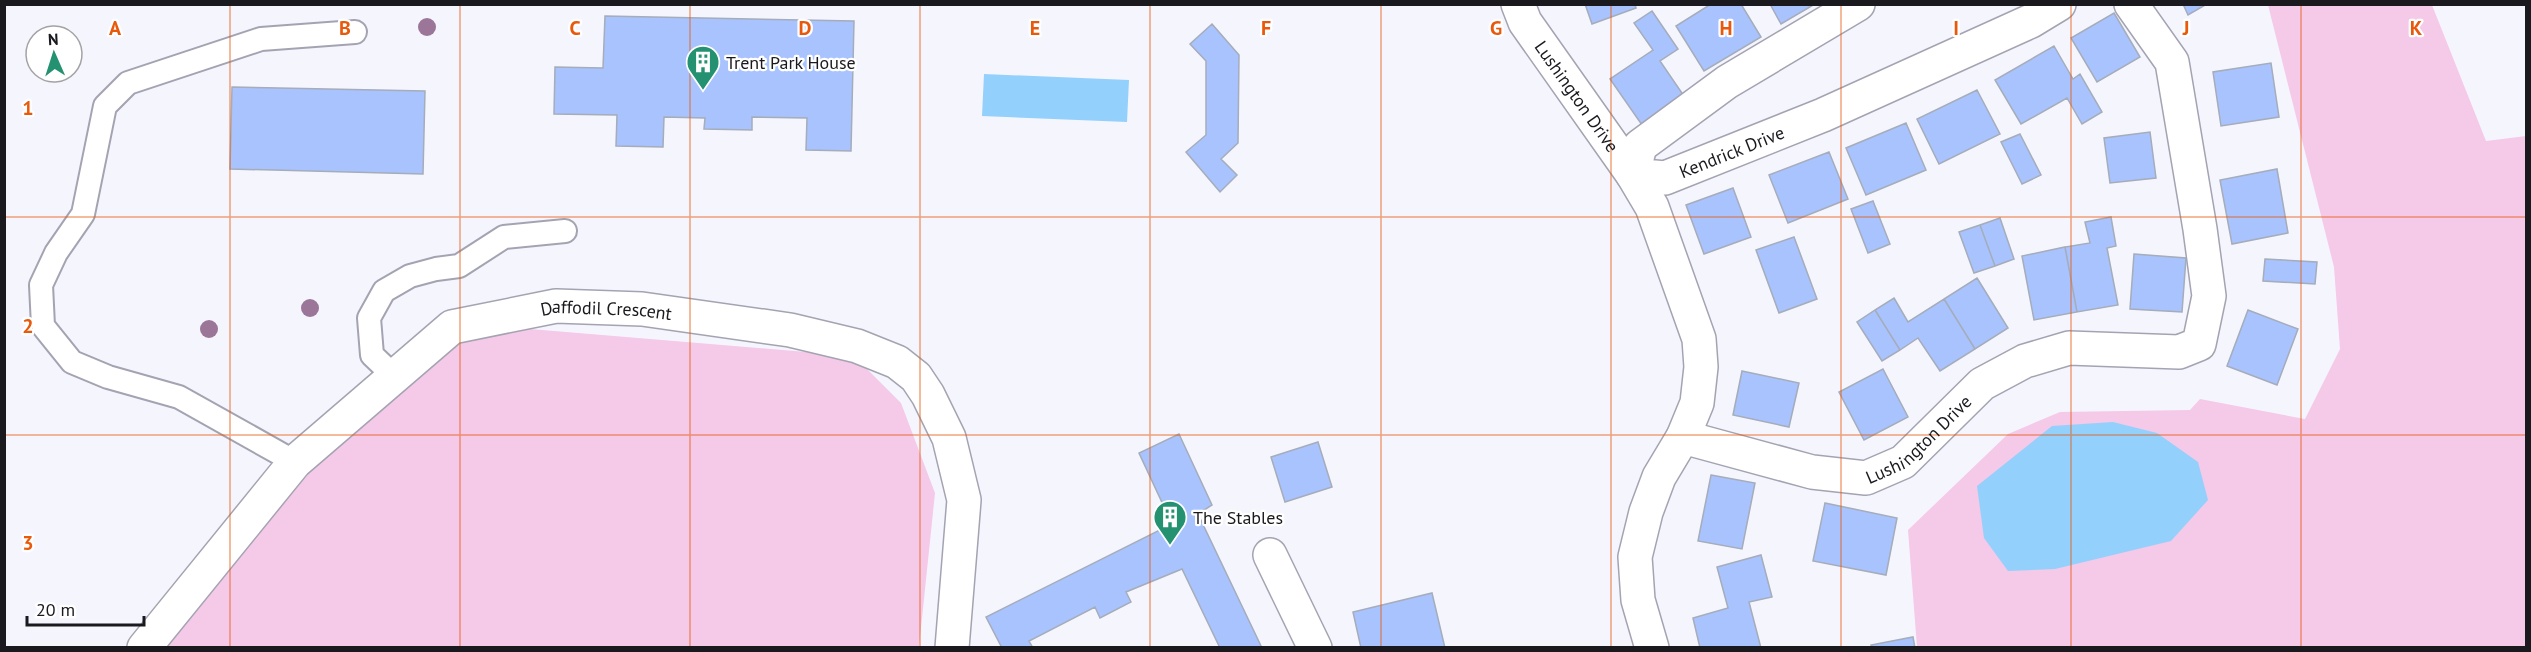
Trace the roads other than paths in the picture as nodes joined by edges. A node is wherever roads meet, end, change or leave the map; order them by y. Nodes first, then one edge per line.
1 (1518, 4) edge
2 (1858, 4) edge
3 (2058, 4) edge
4 (2131, 4) edge
5 (356, 32) dead end
6 (1633, 175) junction
7 (565, 231) dead end
8 (394, 376) junction
9 (1683, 437) junction
10 (295, 462) junction
11 (1270, 555) dead end
12 (144, 648) edge
13 (952, 648) edge
14 (1315, 648) edge
15 (1652, 648) edge

1 - 6 street, Lushington Drive
2 - 6 street
3 - 6 street, Kendrick Drive
4 - 9 street, Lushington Drive
5 - 10 lane
6 - 9 street, Lushington Drive
7 - 8 lane
8 - 10 street, Daffodil Crescent
8 - 13 street, Daffodil Crescent
9 - 15 street
10 - 12 street, Daffodil Crescent
11 - 14 street

